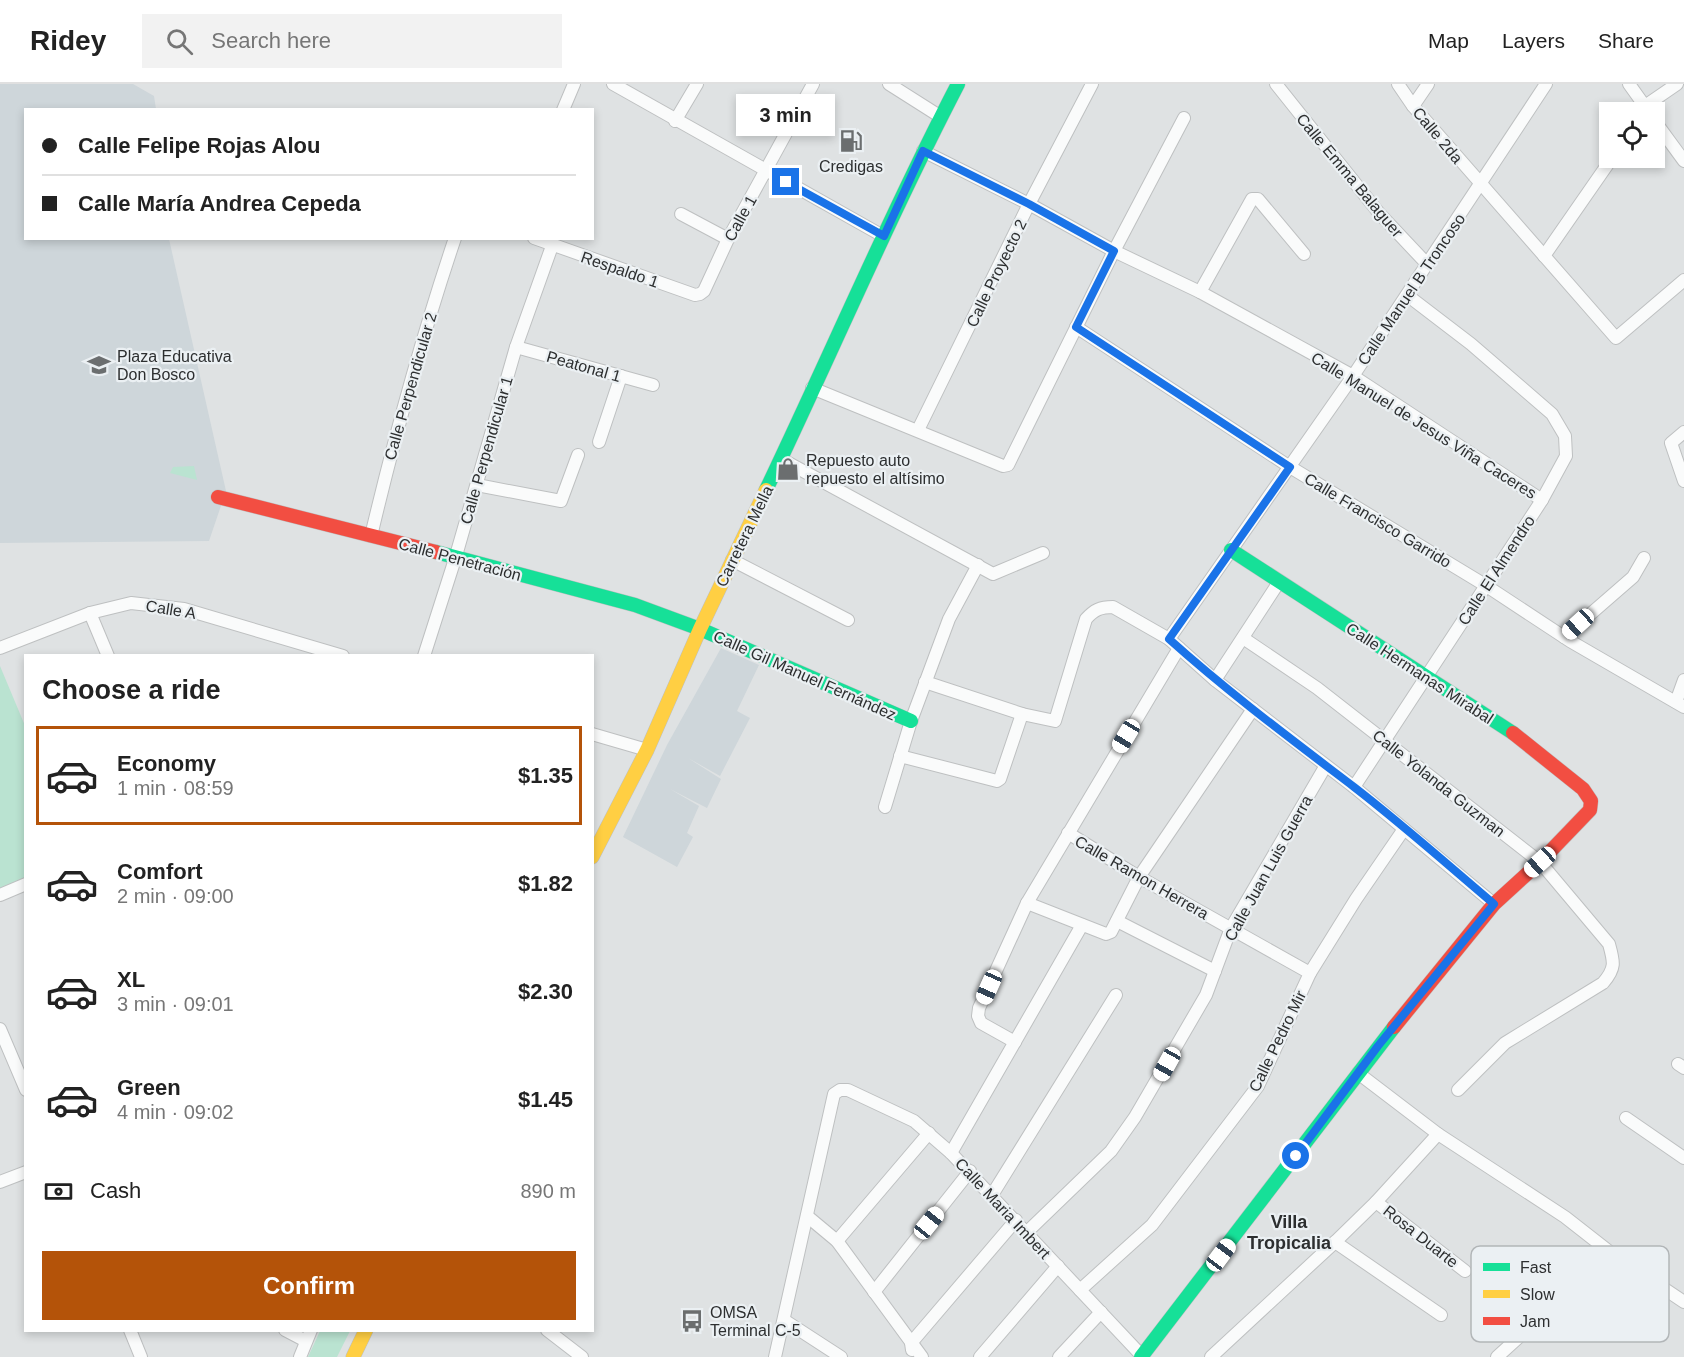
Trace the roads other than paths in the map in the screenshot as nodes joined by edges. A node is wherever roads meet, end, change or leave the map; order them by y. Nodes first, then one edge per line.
1 (574, 84) edge
2 (612, 84) edge
3 (697, 84) edge
4 (813, 84) edge
5 (889, 84) edge
6 (958, 84) edge
7 (1092, 84) edge
8 (1276, 84) edge
9 (1398, 84) edge
10 (1428, 84) edge
11 (1546, 84) edge
12 (1629, 84) edge
13 (1677, 84) edge
14 (1640, 102) edge
15 (1655, 102) edge
16 (1413, 106) junction
17 (564, 108) edge
18 (941, 117) junction
19 (1184, 118) dead end
20 (675, 121) junction
21 (1665, 135) edge
22 (923, 151) junction
23 (1684, 161) edge
24 (1605, 168) edge
25 (767, 171) junction
26 (1480, 184) junction
27 (1029, 204) junction
28 (681, 214) dead end
29 (884, 236) junction
30 (454, 240) edge
31 (537, 240) edge
32 (728, 240) junction
33 (552, 246) junction
34 (1114, 251) junction
35 (1304, 254) dead end
36 (1544, 256) junction
37 (1427, 264) junction
38 (1684, 280) edge
39 (704, 291) joint
40 (1200, 292) junction
41 (1407, 295) junction
42 (1076, 327) junction
43 (516, 346) junction
44 (621, 376) junction
45 (1353, 376) junction
46 (653, 384) dead end
47 (812, 388) junction
48 (918, 430) junction
49 (1684, 432) edge
50 (599, 442) dead end
51 (578, 454) dead end
52 (781, 459) junction
53 (1290, 467) junction
54 (1684, 481) edge
55 (477, 485) junction
56 (218, 497) dead end
57 (1542, 500) junction
58 (371, 536) junction
59 (1231, 550) junction
60 (1043, 553) dead end
61 (1644, 558) dead end
62 (455, 559) junction
63 (732, 560) junction
64 (978, 565) junction
65 (1279, 582) junction
66 (1485, 585) junction
67 (90, 613) junction
68 (848, 620) dead end
69 (700, 629) junction
70 (1564, 637) junction
71 (1243, 638) junction
72 (1169, 639) junction
73 (0, 648) edge
74 (1179, 648) junction
75 (107, 654) edge
76 (336, 654) edge
77 (425, 654) edge
78 (1426, 678) junction
79 (1215, 680) junction
80 (1684, 680) edge
81 (925, 682) junction
82 (1680, 705) edge
83 (1253, 709) junction
84 (1022, 714) junction
85 (911, 721) junction
86 (594, 735) edge
87 (1385, 741) junction
88 (647, 750) junction
89 (900, 756) junction
90 (1325, 767) junction
91 (1354, 787) junction
92 (885, 807) dead end
93 (1404, 829) junction
94 (1068, 833) junction
95 (594, 855) edge
96 (1540, 862) junction
97 (1139, 877) junction
98 (24, 885) edge
99 (0, 895) edge
100 (1027, 903) junction
101 (1494, 904) junction
102 (1117, 921) junction
103 (1082, 925) junction
104 (1231, 928) junction
105 (1215, 971) junction
106 (1310, 973) junction
107 (1116, 995) dead end
108 (0, 1029) edge
109 (1015, 1042) junction
110 (1358, 1073) junction
111 (24, 1084) edge
112 (1458, 1090) dead end
113 (1626, 1118) dead end
114 (929, 1133) junction
115 (1438, 1134) junction
116 (951, 1153) junction
117 (1684, 1158) edge
118 (970, 1172) junction
119 (24, 1173) edge
120 (0, 1182) edge
121 (992, 1195) junction
122 (1376, 1202) junction
123 (807, 1216) junction
124 (1016, 1220) junction
125 (1027, 1232) junction
126 (837, 1241) junction
127 (1335, 1242) junction
128 (1602, 1246) edge
129 (1058, 1266) junction
130 (1465, 1271) dead end
131 (1080, 1290) junction
132 (874, 1292) junction
133 (1669, 1292) edge
134 (1684, 1302) edge
135 (1101, 1312) junction
136 (1441, 1315) dead end
137 (784, 1320) junction
138 (131, 1332) edge
139 (293, 1332) edge
140 (365, 1332) edge
141 (550, 1332) edge
142 (308, 1336) edge
143 (1513, 1342) edge
144 (911, 1343) junction
145 (141, 1357) edge
146 (300, 1357) edge
147 (353, 1357) edge
148 (582, 1357) edge
149 (775, 1357) edge
150 (841, 1357) edge
151 (912, 1357) edge
152 (922, 1357) edge
153 (980, 1357) edge
154 (1059, 1357) edge
155 (1142, 1357) edge
156 (1210, 1357) edge
157 (1497, 1357) edge

1 - 17 street
2 - 20 street
3 - 20 street
4 - 25 street, Calle 1
5 - 18 street
6 - 18 street, Carretera Mella
7 - 27 street, Calle Proyecto 2
8 - 37 street, Calle Emma Balaguer
9 - 16 street, Calle 2da
10 - 16 street
11 - 26 street, Calle Manuel B Troncoso
12 - 14 street
13 - 15 street
16 - 26 street, Calle 2da
18 - 22 street, Carretera Mella
19 - 34 street
20 - 25 street
21 - 23 street
22 - 27 street, Calle Manuel de Jesus Viña Caceres
22 - 29 street, Carretera Mella
24 - 36 street
25 - 29 street
25 - 32 street, Calle 1
26 - 36 street, Calle 2da
26 - 37 street, Calle Manuel B Troncoso
27 - 34 street, Calle Manuel de Jesus Viña Caceres
27 - 48 street, Calle Proyecto 2
28 - 32 street
29 - 47 street, Carretera Mella
30 - 58 street, Calle Perpendicular 2
31 - 33 street, Respaldo 1
32 - 39 street, Calle 1
33 - 39 street, Respaldo 1
33 - 43 street, Calle Perpendicular 1
34 - 40 street, Calle Manuel de Jesus Viña Caceres
34 - 42 street
35 - 40 street
36 - 38 street, Calle 2da
37 - 41 street, Calle Manuel B Troncoso
40 - 45 street, Calle Manuel de Jesus Viña Caceres
41 - 45 street, Calle Manuel B Troncoso
41 - 57 street, Calle El Almendro
42 - 48 street
42 - 53 street, Calle Francisco Garrido
43 - 44 street, Peatonal 1
43 - 55 street, Calle Perpendicular 1
44 - 46 street, Peatonal 1
44 - 50 street
45 - 53 street, Calle Manuel B Troncoso
45 - 57 street, Calle Manuel de Jesus Viña Caceres
47 - 48 street
47 - 52 street, Carretera Mella
49 - 54 street
51 - 55 street
52 - 63 street, Carretera Mella
52 - 64 street
53 - 59 street, Calle Manuel B Troncoso
53 - 66 street, Calle Francisco Garrido
55 - 62 street, Calle Perpendicular 1
56 - 58 street, Calle Penetración
57 - 66 street, Calle El Almendro
58 - 62 street, Calle Penetración
59 - 65 street, Calle Hermanas Mirabal
59 - 72 street, Calle Manuel B Troncoso
60 - 64 street
61 - 70 street
62 - 69 street, Calle Penetración
62 - 77 street, Calle Perpendicular 1
63 - 68 street
63 - 69 street, Carretera Mella
64 - 81 street
65 - 71 street
65 - 78 street, Calle Hermanas Mirabal
66 - 70 street, Calle Francisco Garrido
66 - 78 street, Calle El Almendro
67 - 73 street, Calle A
67 - 75 street
67 - 76 street, Calle A
69 - 85 street, Calle Gil Manuel Fernández
69 - 88 street, Carretera Mella
70 - 82 street, Calle Francisco Garrido
71 - 79 street
71 - 87 street, Calle Yolanda Guzman
72 - 74 street
72 - 84 street
74 - 79 street
74 - 94 street
78 - 87 street, Calle El Almendro
78 - 96 street, Calle Hermanas Mirabal
79 - 83 street
80 - 82 street
81 - 84 street
81 - 85 street
83 - 90 street
83 - 97 street
84 - 89 street
85 - 89 street
86 - 88 street
87 - 91 street, Calle El Almendro
87 - 96 street, Calle Yolanda Guzman
88 - 95 street, Carretera Mella
89 - 92 street
90 - 91 street
90 - 104 street, Calle Juan Luis Guerra
91 - 93 street
93 - 101 street
93 - 106 street, Calle Pedro Mir
94 - 97 street, Calle Ramon Herrera
94 - 100 street
96 - 101 street
96 - 112 street, Calle Yolanda Guzman
97 - 102 street
97 - 104 street, Calle Ramon Herrera
98 - 99 street
100 - 103 street
100 - 109 street
101 - 110 street
102 - 103 street
102 - 105 street
103 - 109 street
104 - 105 street, Calle Juan Luis Guerra
104 - 106 street, Calle Ramon Herrera
105 - 125 street, Calle Juan Luis Guerra
106 - 131 street, Calle Pedro Mir
107 - 121 street
108 - 111 street
109 - 116 street
110 - 115 street
110 - 155 street
113 - 117 street
114 - 116 street, Calle Maria Imbert
114 - 123 street, Calle Maria Imbert
114 - 126 street
115 - 122 street
115 - 128 street
116 - 118 street, Calle Maria Imbert
118 - 121 street, Calle Maria Imbert
118 - 132 street
119 - 120 street
121 - 124 street, Calle Maria Imbert
122 - 127 street
122 - 130 street, Rosa Duarte
123 - 126 street
123 - 137 street
124 - 125 street, Calle Maria Imbert
124 - 144 street
125 - 129 street, Calle Maria Imbert
126 - 132 street
127 - 136 street
127 - 156 street
129 - 131 street, Calle Maria Imbert
129 - 153 street
131 - 135 street, Calle Maria Imbert
132 - 144 street
133 - 134 street
135 - 154 street
135 - 155 street, Calle Maria Imbert
137 - 149 street
137 - 150 street
138 - 145 street
139 - 142 street
140 - 147 street
141 - 148 street
142 - 146 street
143 - 157 street
144 - 151 street
144 - 152 street

